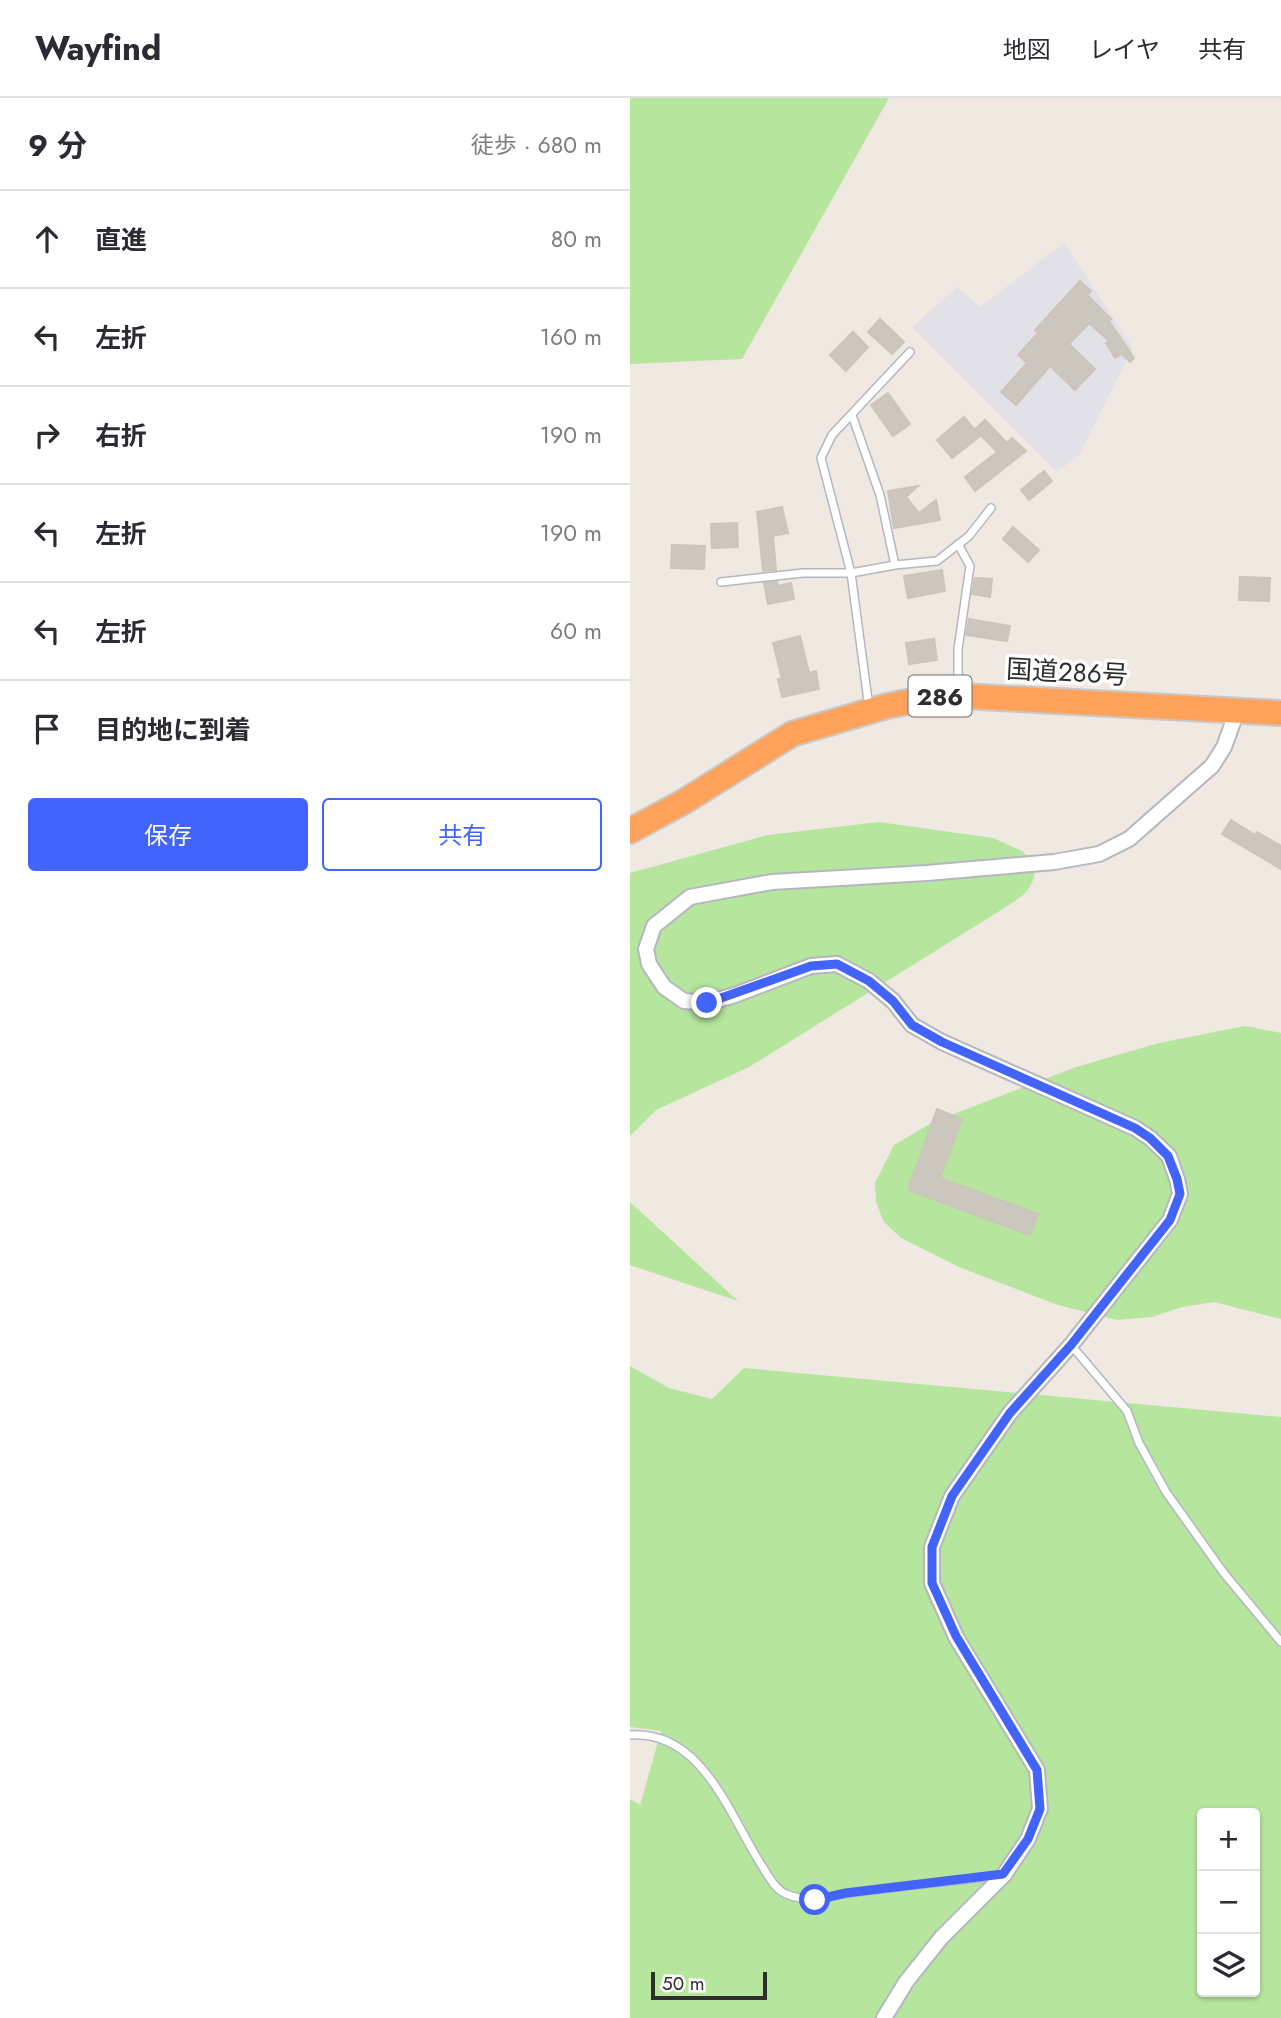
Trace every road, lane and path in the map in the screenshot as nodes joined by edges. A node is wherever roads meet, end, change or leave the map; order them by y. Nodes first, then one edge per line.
1 (910, 352) dead end
2 (852, 415) junction
3 (991, 508) dead end
4 (958, 544) junction
5 (895, 565) junction
6 (850, 573) junction
7 (721, 582) dead end
8 (958, 696) junction
9 (869, 711) junction
10 (1237, 711) junction
11 (1281, 713) edge
12 (630, 831) edge
13 (1071, 1345) junction
14 (1281, 1642) edge
15 (630, 1735) edge
16 (1003, 1874) junction
17 (884, 2018) edge

1 - 2 lane
2 - 5 lane
2 - 6 lane
3 - 4 lane
4 - 5 lane
4 - 8 lane
5 - 6 lane
6 - 7 lane
6 - 9 lane
8 - 9 highway, 国道286号 / 286
8 - 10 highway, 国道286号 / 286
9 - 12 highway, 国道286号 / 286
10 - 11 highway, 国道286号 / 286
10 - 13 street
13 - 14 lane
13 - 16 street
15 - 16 lane
16 - 17 street

